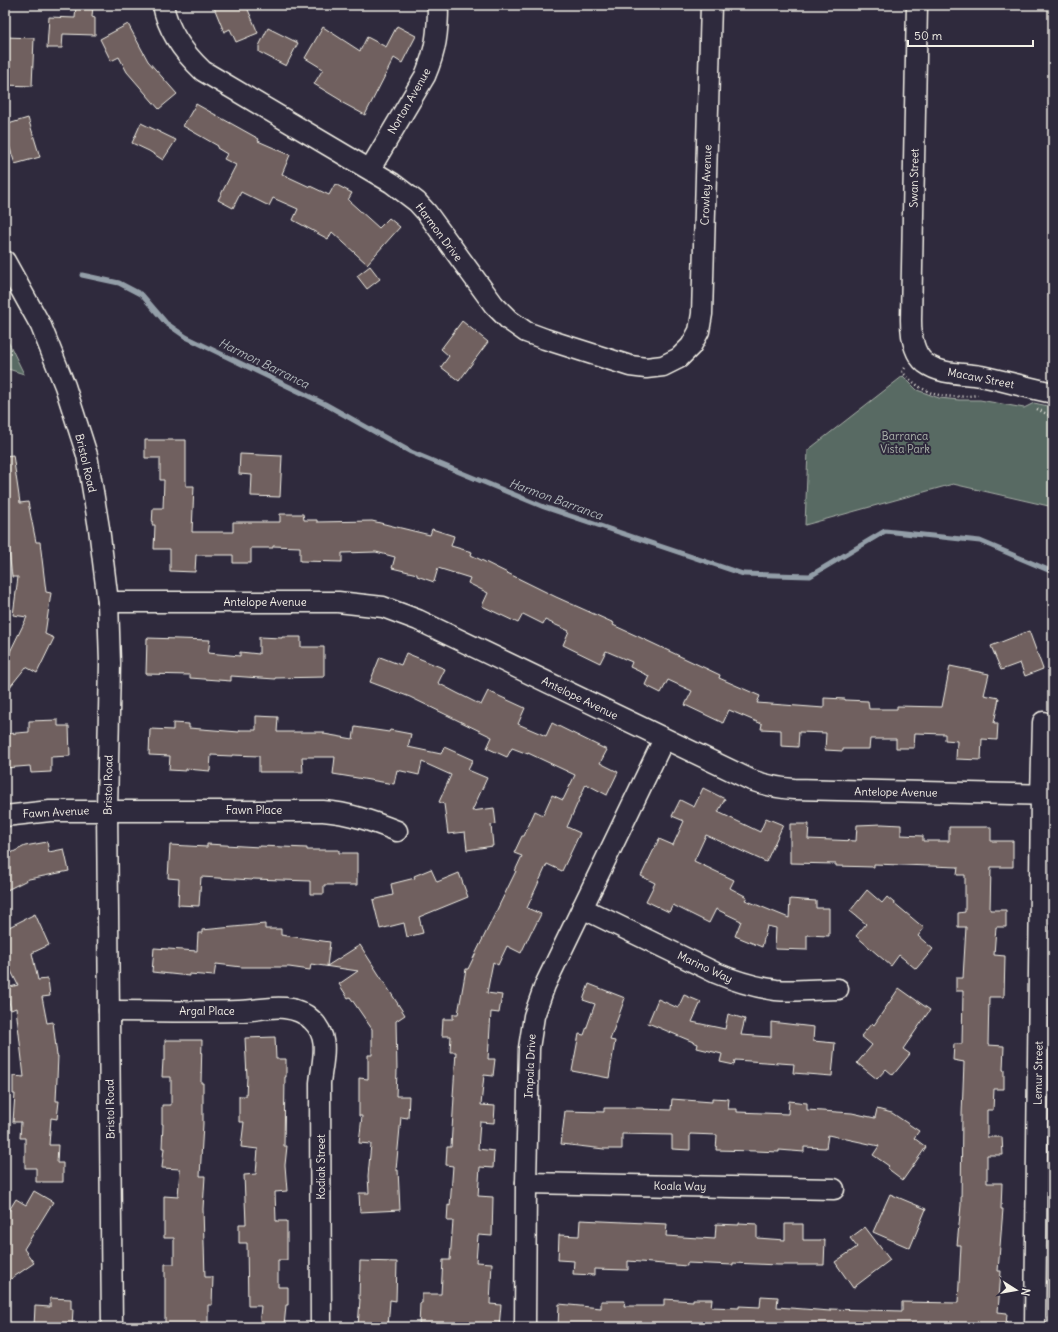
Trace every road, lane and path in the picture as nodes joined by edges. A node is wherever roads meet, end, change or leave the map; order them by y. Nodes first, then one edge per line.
1 (163, 5) edge
2 (438, 5) edge
3 (711, 5) edge
4 (917, 5) edge
5 (370, 169) junction
6 (5, 261) edge
7 (917, 351) joint
8 (679, 358) joint
9 (1053, 393) edge
10 (108, 602) junction
11 (1043, 722) dead end
12 (664, 739) junction
13 (1047, 795) edge
14 (107, 810) junction
15 (5, 816) edge
16 (397, 831) dead end
17 (582, 908) junction
18 (838, 989) dead end
19 (109, 1011) junction
20 (304, 1015) joint
21 (526, 1183) junction
22 (834, 1189) dead end
23 (112, 1327) edge
24 (321, 1327) edge
25 (525, 1327) edge
26 (1035, 1327) edge

1 - 5 street, Harmon Drive
2 - 5 street, Norton Avenue
3 - 8 street, Crowley Avenue
4 - 7 street, Swan Street
5 - 8 street, Harmon Drive
6 - 10 street, Bristol Road
7 - 9 street, Macaw Street
10 - 12 street, Antelope Avenue
10 - 14 street, Bristol Road
11 - 13 street, Lemur Street
12 - 13 street, Antelope Avenue
12 - 17 street, Impala Drive
13 - 26 street, Lemur Street
14 - 15 street, Fawn Avenue
14 - 16 street, Fawn Place
14 - 19 street, Bristol Road
17 - 18 street, Marino Way
17 - 21 street, Impala Drive
19 - 20 street, Argal Place
19 - 23 street, Bristol Road
20 - 24 street, Kodiak Street
21 - 22 street, Koala Way
21 - 25 street, Impala Drive

